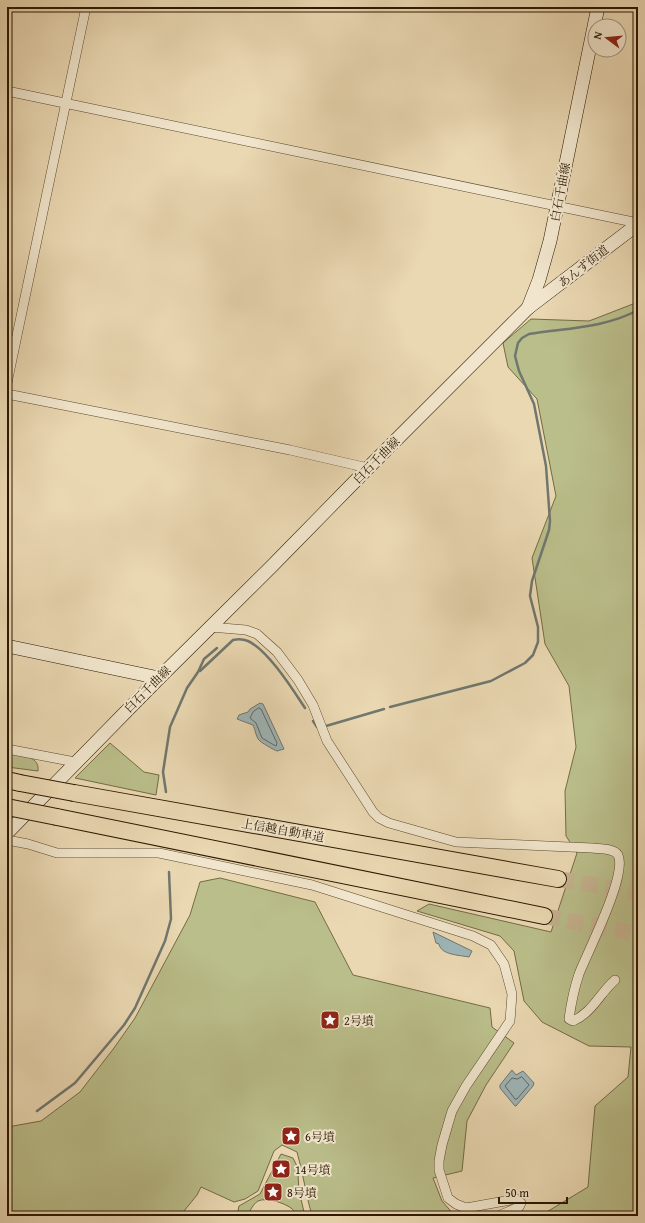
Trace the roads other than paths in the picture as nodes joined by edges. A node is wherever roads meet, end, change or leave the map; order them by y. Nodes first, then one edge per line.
1 (86, 7) edge
2 (598, 7) edge
3 (7, 92) edge
4 (66, 104) junction
5 (557, 206) junction
6 (638, 223) edge
7 (528, 308) junction
8 (7, 383) edge
9 (7, 394) edge
10 (368, 468) junction
11 (210, 627) junction
12 (7, 646) edge
13 (158, 678) junction
14 (7, 749) edge
15 (75, 762) junction
16 (13, 782) edge
17 (7, 807) edge
18 (7, 833) edge
19 (7, 840) edge
20 (558, 879) tunnel mouth
21 (544, 916) tunnel mouth
22 (615, 980) dead end
23 (498, 1216) edge

1 - 4 street
2 - 5 main road, 白石千曲線
3 - 4 street
4 - 5 street
4 - 8 street
5 - 6 street
5 - 7 main road, 白石千曲線
6 - 7 main road, あんず街道
7 - 10 main road, 白石千曲線
9 - 10 street
10 - 11 main road, 白石千曲線
11 - 13 main road, 白石千曲線
11 - 22 street
12 - 13 main road
13 - 15 main road, 白石千曲線
14 - 15 street
15 - 18 main road, 白石千曲線
16 - 20 highway, 上信越自動車道, bridge
17 - 21 highway, bridge
19 - 23 street

